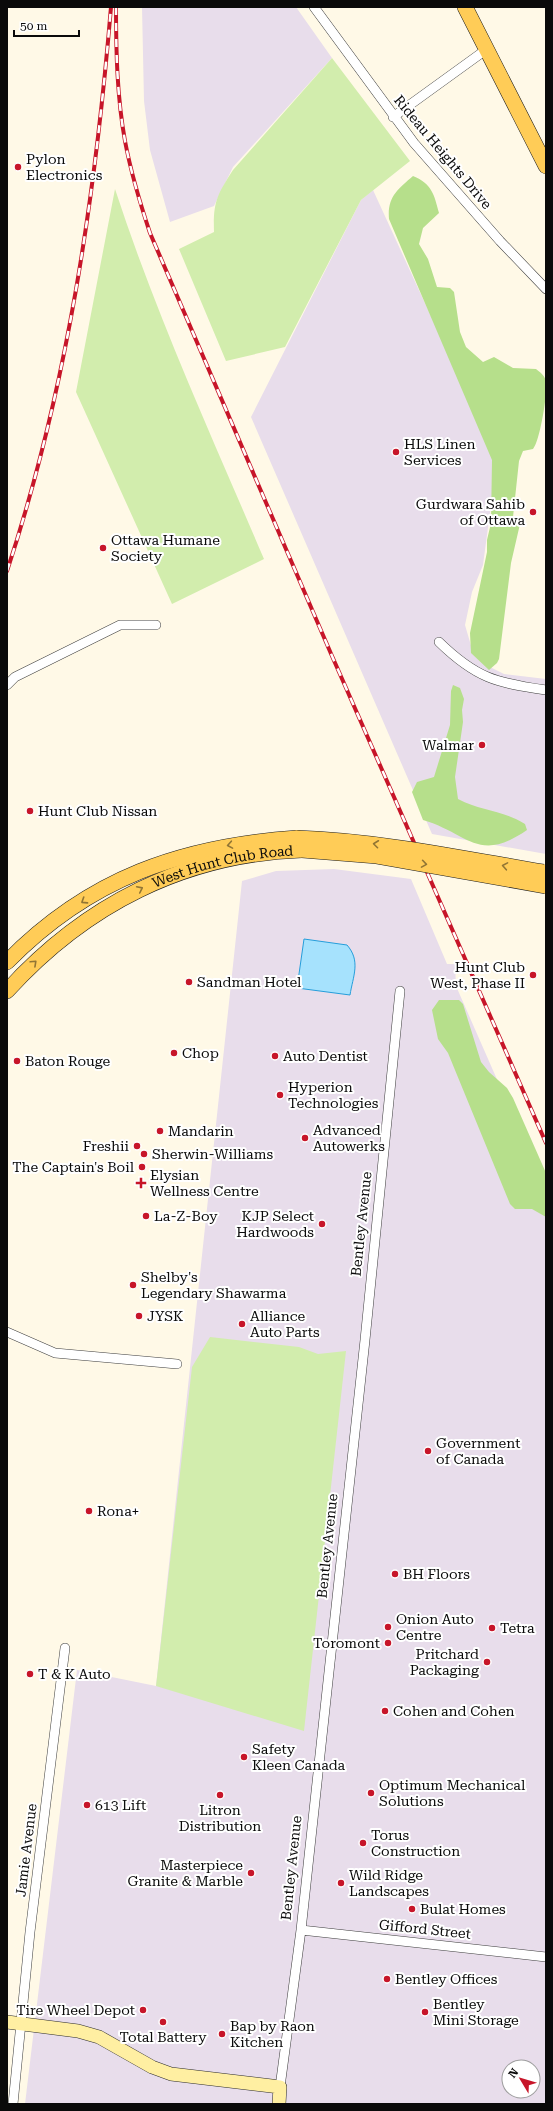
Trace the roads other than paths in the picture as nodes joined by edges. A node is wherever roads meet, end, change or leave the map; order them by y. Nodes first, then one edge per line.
1 (314, 7) edge
2 (465, 7) edge
3 (487, 49) junction
4 (393, 117) junction
5 (546, 166) edge
6 (546, 288) edge
7 (156, 626) dead end
8 (439, 642) dead end
9 (7, 685) edge
10 (546, 690) edge
11 (299, 844) junction
12 (545, 877) edge
13 (7, 962) edge
14 (7, 991) edge
15 (400, 991) dead end
16 (7, 1332) edge
17 (177, 1364) dead end
18 (65, 1648) dead end
19 (301, 1930) junction
20 (546, 1957) edge
21 (7, 2022) edge
22 (22, 2024) junction
23 (280, 2087) junction
24 (13, 2104) edge
25 (279, 2104) edge

1 - 4 street, Rideau Heights Drive
2 - 3 main road
3 - 4 street
3 - 5 main road
4 - 6 street, Rideau Heights Drive
7 - 9 street
8 - 10 street
11 - 12 main road, West Hunt Club Road, bridge
11 -> 13 main road, West Hunt Club Road
14 -> 11 main road, West Hunt Club Road
15 - 19 street, Bentley Avenue
16 - 17 street
18 - 22 street, Jamie Avenue
19 - 20 street, Gifford Street
19 - 23 street, Bentley Avenue
21 - 22 street
22 - 23 street
22 - 24 street, Jamie Avenue
23 - 25 street, Bentley Avenue

